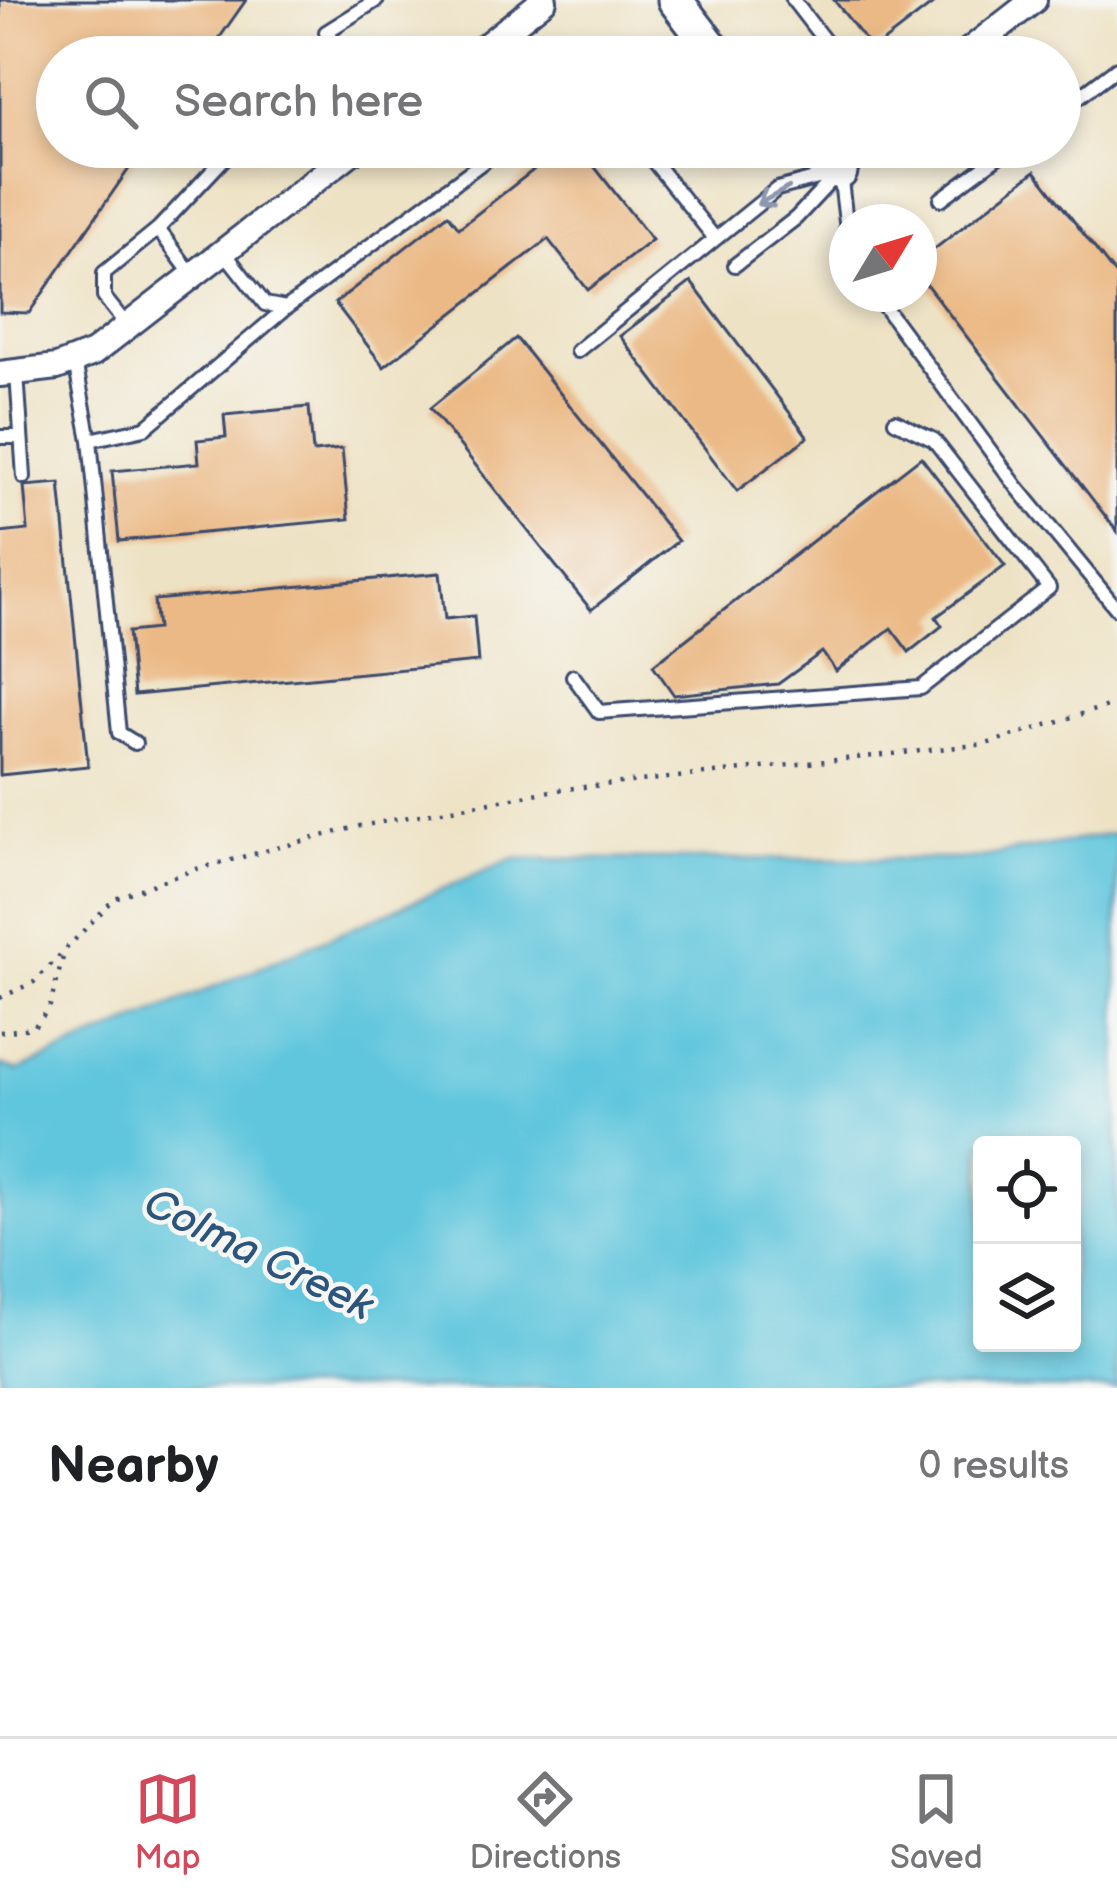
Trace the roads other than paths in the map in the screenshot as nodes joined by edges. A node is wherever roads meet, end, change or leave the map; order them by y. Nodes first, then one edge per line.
1 (377, 0) edge
2 (544, 0) edge
3 (675, 0) edge
4 (793, 0) edge
5 (1034, 0) edge
6 (994, 31) junction
7 (329, 36) edge
8 (499, 36) edge
9 (703, 36) edge
10 (821, 36) edge
11 (988, 36) edge
12 (998, 36) edge
13 (1117, 68) edge
14 (1081, 95) edge
15 (215, 168) edge
16 (331, 168) edge
17 (475, 168) edge
18 (660, 168) edge
19 (829, 168) edge
20 (843, 168) edge
21 (850, 168) edge
22 (983, 168) edge
23 (941, 200) dead end
24 (848, 204) edge
25 (158, 229) junction
26 (713, 236) junction
27 (224, 252) junction
28 (735, 265) dead end
29 (193, 276) junction
30 (286, 308) junction
31 (888, 312) edge
32 (128, 327) junction
33 (577, 350) dead end
34 (76, 362) junction
35 (9, 373) edge
36 (895, 421) dead end
37 (0, 437) edge
38 (21, 437) junction
39 (90, 440) junction
40 (24, 477) dead end
41 (1117, 609) edge
42 (573, 676) dead end
43 (135, 743) dead end

1 - 7 lane
2 - 8 street
3 - 9 street
4 - 10 lane
5 - 6 street
6 - 11 street
6 - 12 lane
13 - 14 lane
15 - 25 lane
16 - 27 street
17 - 30 lane
18 - 26 lane
19 -> 26 lane
20 - 28 lane
21 - 24 lane
22 - 23 lane
25 - 29 lane
25 - 32 lane
26 - 33 lane
27 - 29 street
27 - 30 lane
29 - 32 street
30 - 39 lane
31 - 41 lane
32 - 34 street
34 - 35 street
34 - 39 lane
35 - 38 lane
36 - 42 lane
37 - 38 lane
38 - 40 lane
39 - 43 lane

